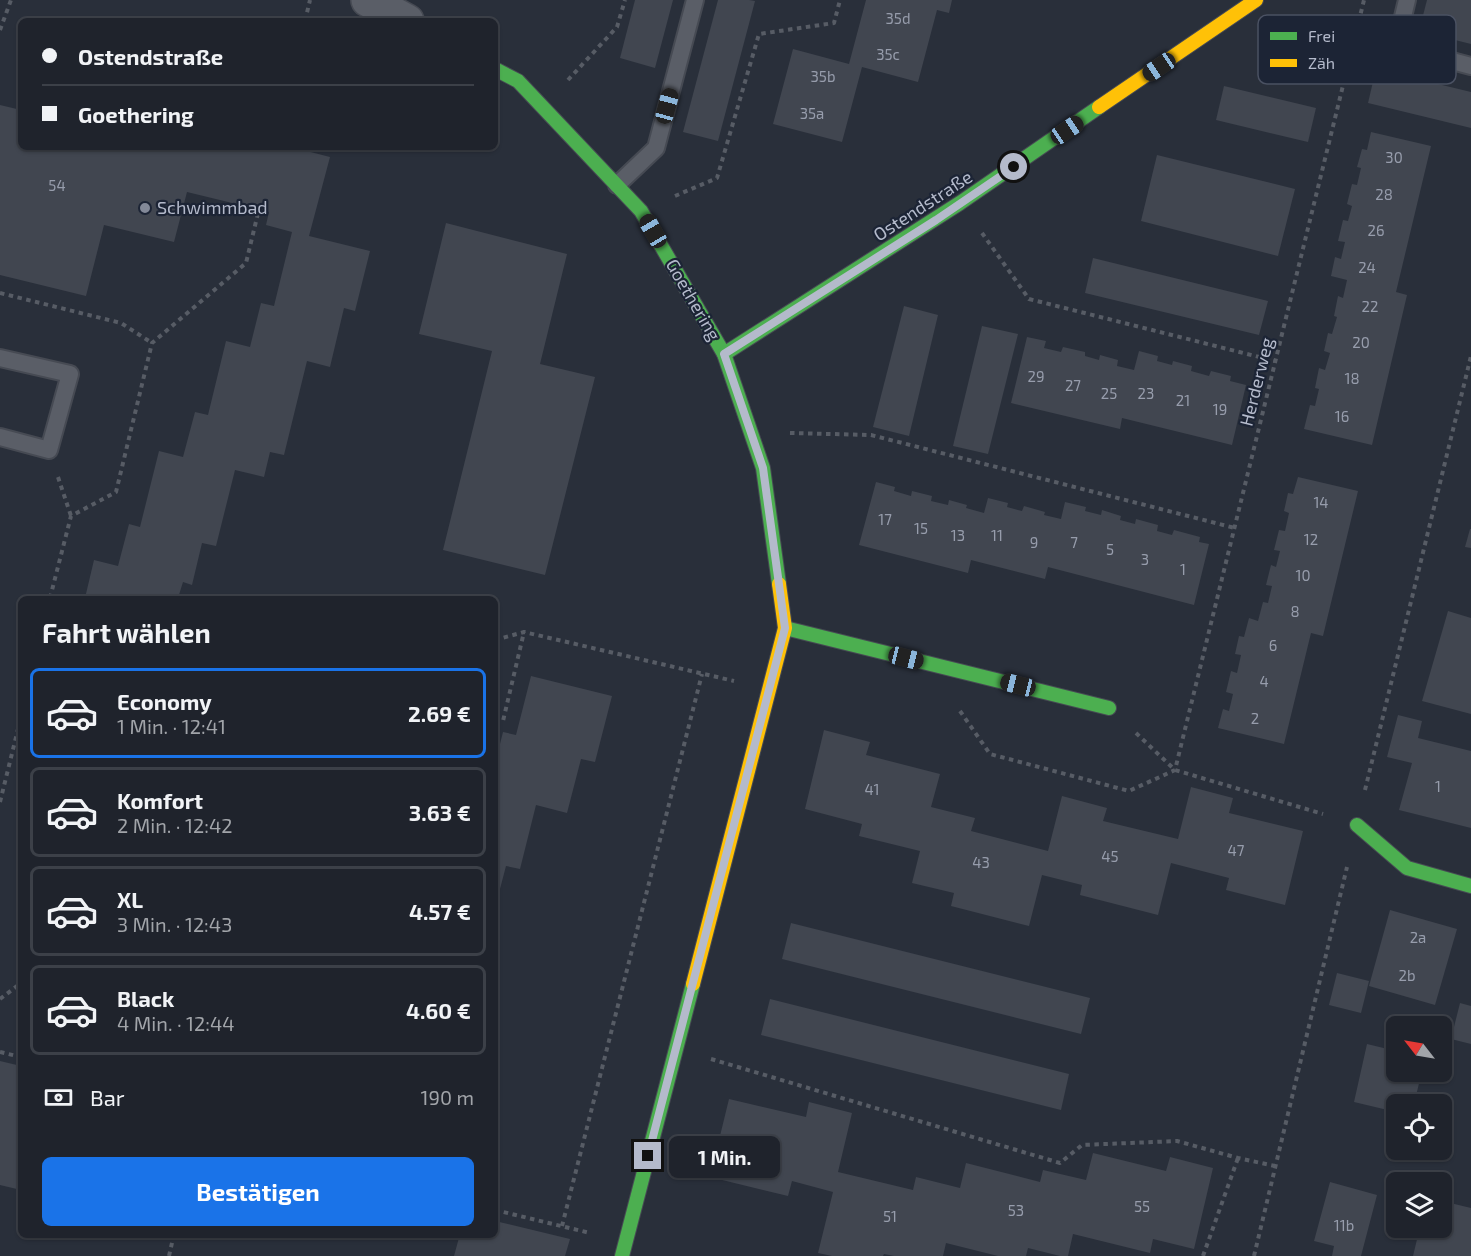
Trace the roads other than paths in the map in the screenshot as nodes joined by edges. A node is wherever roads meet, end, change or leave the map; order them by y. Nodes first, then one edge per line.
1 (368, 0) edge
2 (695, 0) edge
3 (1256, 0) edge
4 (1407, 0) edge
5 (1403, 15) edge
6 (401, 18) edge
7 (1456, 62) edge
8 (1471, 66) edge
9 (498, 71) edge
10 (617, 185) junction
11 (724, 354) junction
12 (0, 358) edge
13 (0, 437) edge
14 (785, 628) junction
15 (1109, 708) road end
16 (1357, 825) road end
17 (1471, 886) edge
18 (622, 1256) edge

1 - 6 street
2 - 10 lane
3 - 11 street, Ostendstraße
4 - 5 lane
7 - 8 lane
9 - 10 street, Goethering
10 - 11 street, Goethering
11 - 14 street, Goethering
12 - 13 lane
14 - 15 street
14 - 18 street, Goethering
16 - 17 street

